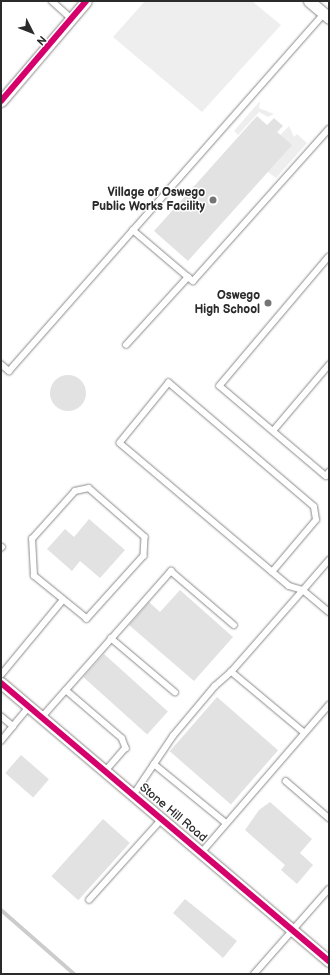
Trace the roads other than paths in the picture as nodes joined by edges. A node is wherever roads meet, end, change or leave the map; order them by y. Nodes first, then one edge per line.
1 (52, 1) edge
2 (86, 1) edge
3 (309, 1) edge
4 (327, 16) edge
5 (71, 18) junction
6 (1, 101) edge
7 (329, 129) edge
8 (133, 230) junction
9 (329, 257) edge
10 (188, 277) junction
11 (126, 345) dead end
12 (1, 364) edge
13 (329, 365) edge
14 (273, 431) junction
15 (328, 476) edge
16 (329, 560) edge
17 (272, 572) junction
18 (304, 590) junction
19 (63, 600) junction
20 (329, 612) edge
21 (234, 625) dead end
22 (111, 638) junction
23 (232, 672) junction
24 (1, 675) edge
25 (1, 683) edge
26 (66, 690) junction
27 (175, 692) dead end
28 (329, 704) edge
29 (29, 707) junction
30 (1, 716) edge
31 (42, 717) junction
32 (13, 726) junction
33 (304, 733) junction
34 (1, 741) edge
35 (154, 764) junction
36 (106, 771) junction
37 (286, 781) dead end
38 (134, 794) junction
39 (162, 818) junction
40 (329, 818) edge
41 (226, 823) junction
42 (202, 852) junction
43 (329, 889) edge
44 (89, 900) dead end
45 (293, 930) junction
46 (329, 961) edge
47 (254, 974) edge

1 - 5 lane
2 - 5 street
3 - 4 street
4 - 8 lane
5 - 6 street
7 - 10 lane
8 - 10 lane
8 - 12 lane
9 - 14 lane
10 - 11 lane
13 - 14 lane
14 - 15 lane
16 - 18 lane
17 - 17 lane
17 - 18 lane
18 - 20 lane
18 - 23 lane
19 - 19 lane
19 - 24 lane
21 - 22 lane
22 - 26 lane
22 - 27 lane
23 - 33 lane
23 - 35 lane
25 - 29 street, Stone Hill Road
26 - 31 lane
26 - 36 lane
28 - 33 lane
29 - 31 street, Stone Hill Road
29 - 32 lane
30 - 32 lane
31 - 36 street, Stone Hill Road
32 - 34 lane
33 - 41 lane
35 - 38 lane
35 - 41 lane
36 - 38 street, Stone Hill Road
37 - 40 lane
38 - 39 street, Stone Hill Road
39 - 42 street, Stone Hill Road
39 - 44 lane
41 - 42 lane
42 - 45 street, Stone Hill Road
43 - 45 lane
45 - 46 street, Stone Hill Road
45 - 47 lane

